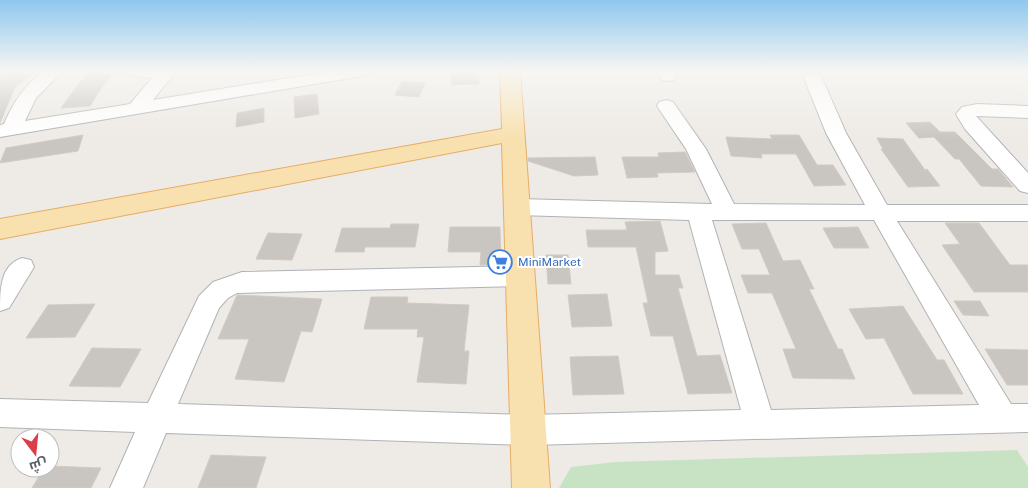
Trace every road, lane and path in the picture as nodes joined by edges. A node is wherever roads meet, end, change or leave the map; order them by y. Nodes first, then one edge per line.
1 (29, 94) edge
2 (148, 94) edge
3 (219, 94) edge
4 (511, 94) edge
5 (820, 94) edge
6 (666, 106) dead end
7 (137, 107) junction
8 (1028, 112) edge
9 (512, 129) junction
10 (6, 130) edge
11 (1028, 186) edge
12 (517, 207) junction
13 (698, 212) junction
14 (727, 212) junction
15 (880, 212) junction
16 (1028, 213) edge
17 (0, 214) edge
18 (0, 230) edge
19 (22, 267) dead end
20 (519, 276) junction
21 (0, 301) edge
22 (0, 413) edge
23 (157, 418) junction
24 (1015, 418) edge
25 (760, 426) junction
26 (528, 430) junction
27 (126, 488) edge
28 (531, 488) edge

1 - 10 street
2 - 7 street
3 - 7 street
4 - 9 main road
5 - 15 street
6 - 14 street
7 - 10 street
8 - 11 street
9 - 12 main road
9 - 17 main road
9 - 18 main road
12 - 13 street
12 - 20 main road
13 - 14 street
13 - 25 street
14 - 15 street
15 - 16 street
15 - 24 street
19 - 21 street
20 - 23 street
20 - 26 main road
22 - 23 street
23 - 26 street
23 - 27 street
24 - 25 street
25 - 26 street
26 - 28 main road

